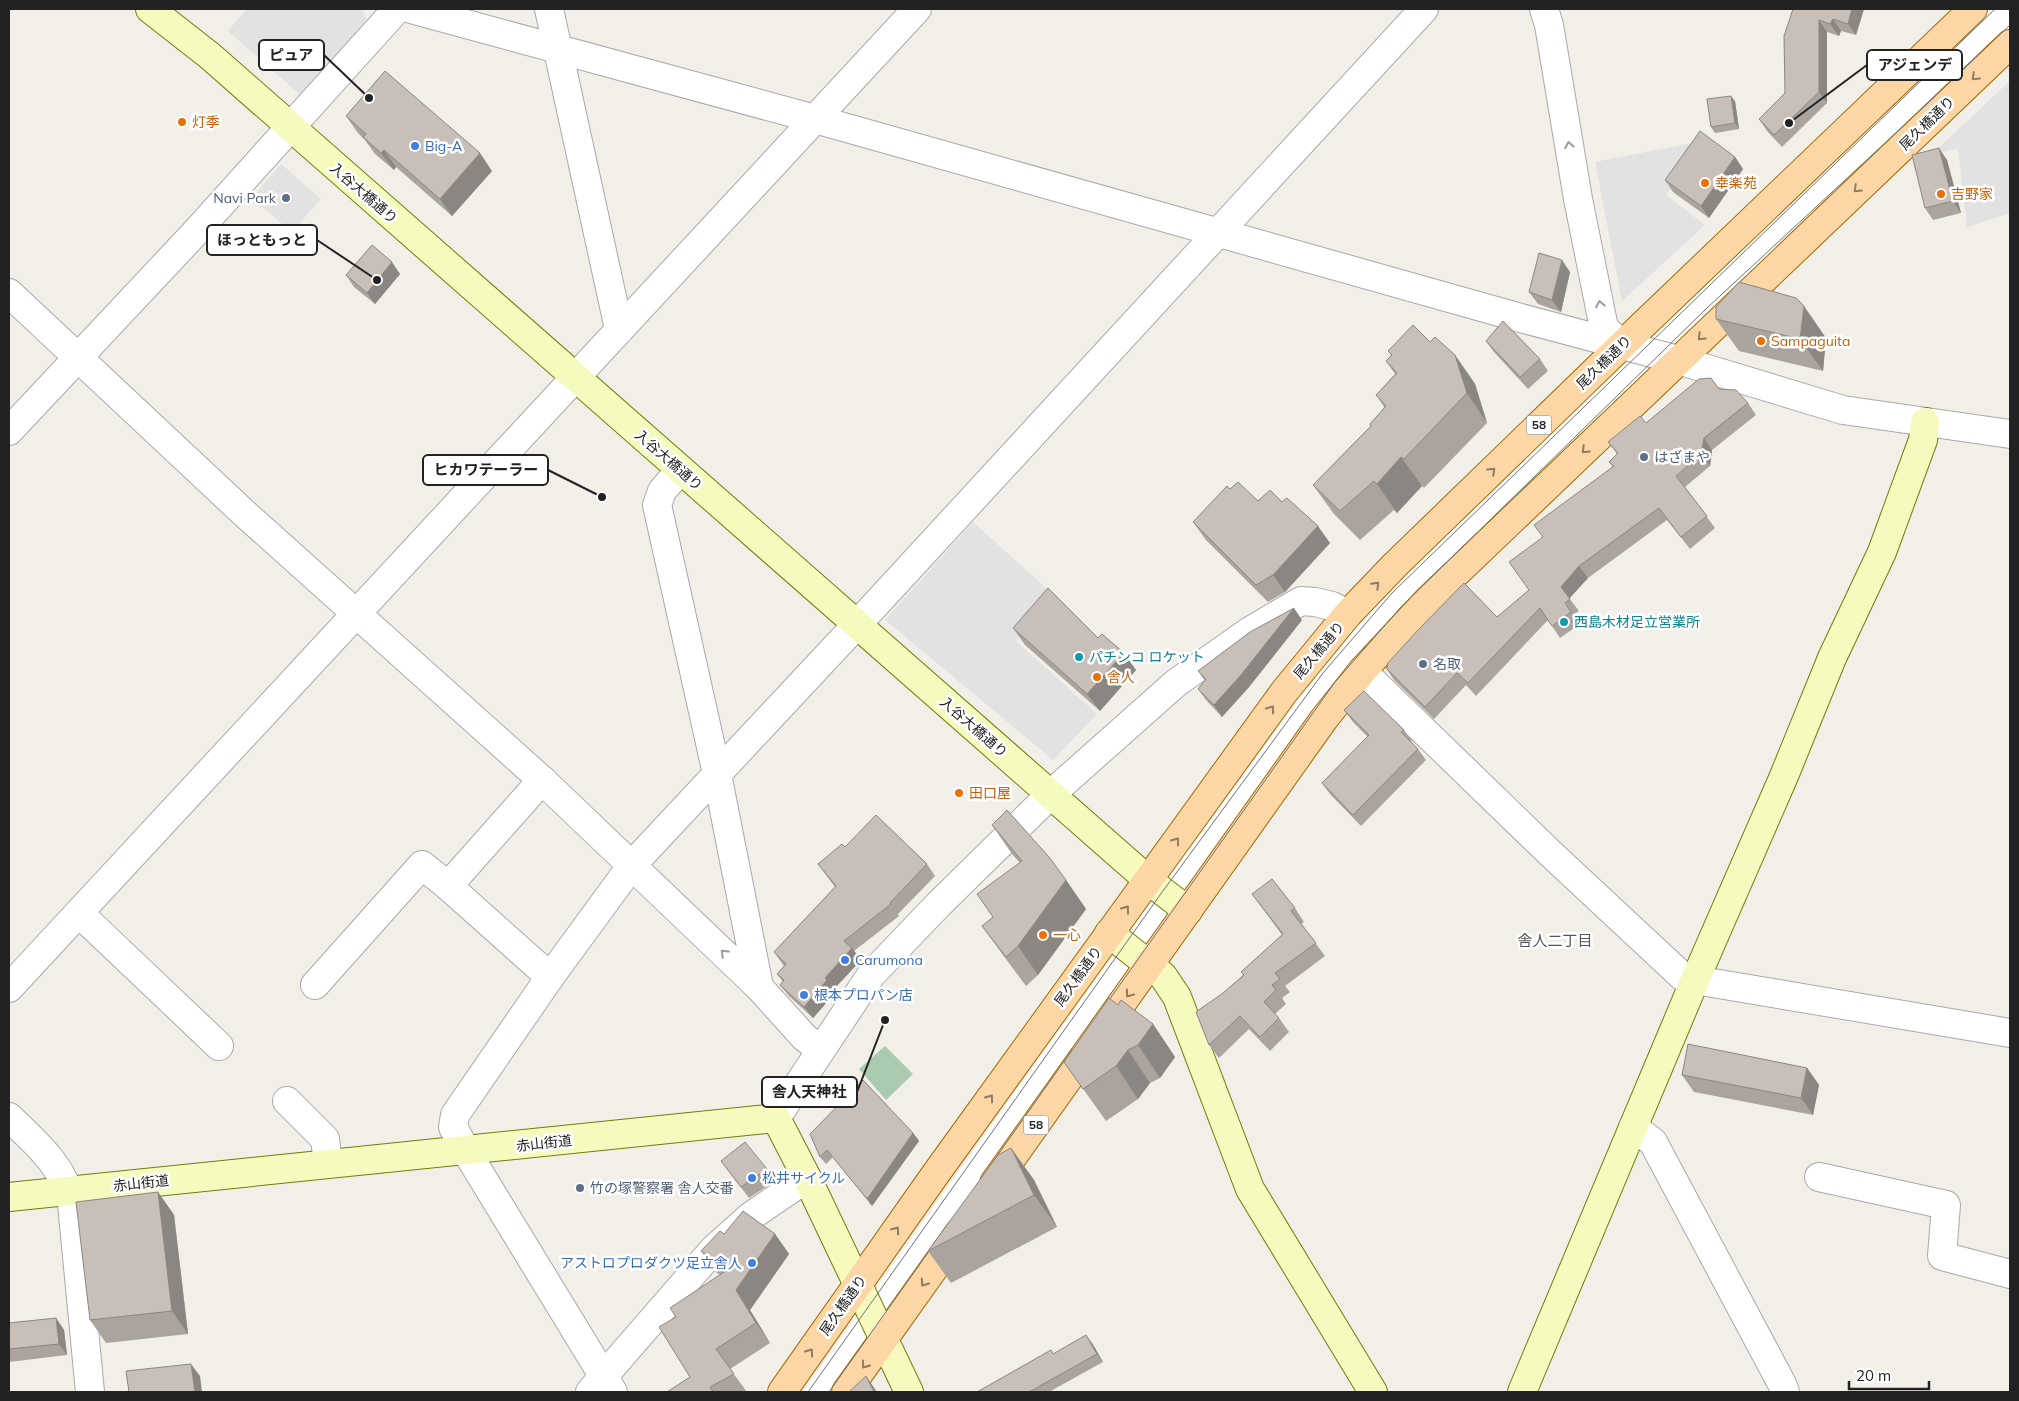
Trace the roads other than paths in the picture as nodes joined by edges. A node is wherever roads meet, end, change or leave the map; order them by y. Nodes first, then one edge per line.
1 (150, 9) edge
2 (397, 9) edge
3 (412, 9) edge
4 (549, 9) edge
5 (917, 9) edge
6 (1424, 9) edge
7 (1544, 9) edge
8 (1974, 9) edge
9 (2010, 44) edge
10 (558, 50) junction
11 (815, 119) junction
12 (291, 129) junction
13 (1218, 234) junction
14 (9, 293) edge
15 (619, 329) junction
16 (1622, 345) junction
17 (78, 357) junction
18 (1678, 360) junction
19 (575, 378) junction
20 (1925, 422) junction
21 (9, 431) edge
22 (2010, 434) edge
23 (680, 470) junction
24 (356, 613) junction
25 (1348, 614) junction
26 (856, 624) junction
27 (1362, 671) junction
28 (717, 774) junction
29 (542, 780) junction
30 (1051, 794) junction
31 (632, 865) junction
32 (1148, 880) junction
33 (448, 886) junction
34 (1188, 912) junction
35 (79, 913) junction
36 (1109, 934) junction
37 (1150, 964) junction
38 (550, 977) junction
39 (1695, 980) junction
40 (315, 985) dead end
41 (759, 986) junction
42 (9, 988) edge
43 (2010, 1033) edge
44 (219, 1046) dead end
45 (821, 1050) junction
46 (287, 1102) dead end
47 (9, 1117) edge
48 (776, 1118) junction
49 (1633, 1127) junction
50 (466, 1151) junction
51 (328, 1163) junction
52 (1819, 1177) dead end
53 (807, 1178) junction
54 (69, 1190) junction
55 (9, 1197) edge
56 (2010, 1274) edge
57 (858, 1284) junction
58 (884, 1339) junction
59 (602, 1387) edge
60 (90, 1392) edge
61 (782, 1392) edge
62 (846, 1392) edge
63 (909, 1392) edge
64 (1373, 1392) edge
65 (1522, 1392) edge
66 (1785, 1392) edge

1 - 12 street, 入谷大橋通り
2 - 12 street
3 - 10 street
4 - 10 street
5 - 11 street
6 - 13 street
16 -> 7 street
8 - 16 main road, 尾久橋通り / 58
9 -> 18 main road, 尾久橋通り / 58
10 - 11 street
10 - 15 street
11 - 13 street
11 - 15 street
12 - 17 street
12 - 19 street, 入谷大橋通り
13 - 16 street
13 - 26 street
14 - 17 street
15 - 19 street
16 - 18 street
25 -> 16 main road, 尾久橋通り / 58
17 - 21 street
17 - 24 street
18 - 20 street
18 -> 27 main road, 尾久橋通り / 58
19 - 23 street, 入谷大橋通り
19 - 24 street
20 - 22 street
20 - 39 street
23 - 26 street, 入谷大橋通り
23 - 28 street
24 - 29 street
24 - 35 street
25 - 30 street
32 -> 25 main road, 尾久橋通り / 58
26 - 28 street
26 - 30 street, 入谷大橋通り
27 - 34 main road, 尾久橋通り / 58
27 - 39 street
28 - 31 street
28 - 41 street
29 - 31 street
29 - 33 street
30 - 32 street, 入谷大橋通り
30 - 45 street
31 - 38 street
41 -> 31 street
32 - 34 street, 入谷大橋通り
36 -> 32 main road, 尾久橋通り / 58
33 - 38 street
33 - 40 street
34 - 37 main road, 尾久橋通り / 58
35 - 42 street
35 - 44 street
36 - 37 street
57 -> 36 main road, 尾久橋通り / 58
37 -> 58 main road, 尾久橋通り / 58
37 - 64 street
38 - 50 street
39 - 43 street
39 - 49 street
41 - 45 street
45 - 48 street
46 - 51 street
47 - 54 street
48 - 50 street, 赤山街道
48 - 53 street
49 - 65 street
49 - 66 street
50 - 51 street, 赤山街道
50 - 59 street
51 - 54 street, 赤山街道
52 - 56 street
53 - 57 street
53 - 59 street
54 - 55 street, 赤山街道
54 - 60 street
57 - 58 street
61 -> 57 main road, 尾久橋通り / 58
58 -> 62 main road, 尾久橋通り / 58
58 - 63 street

